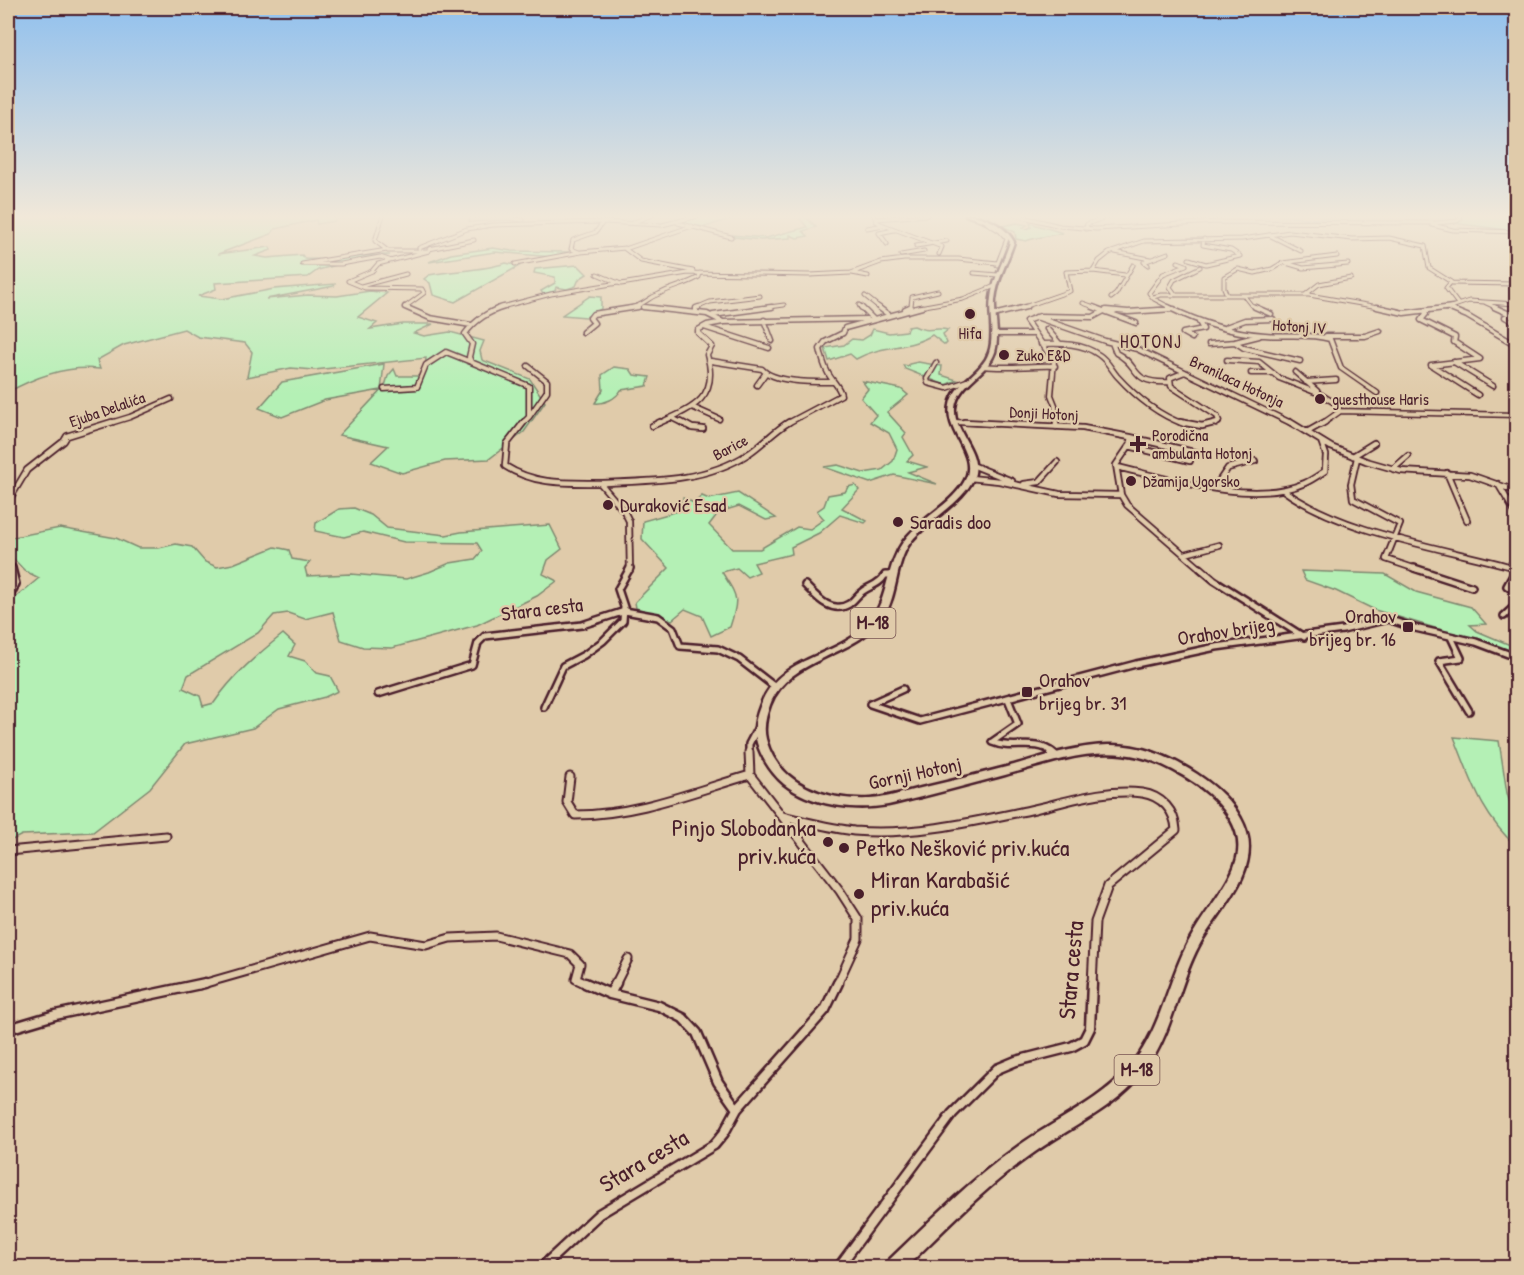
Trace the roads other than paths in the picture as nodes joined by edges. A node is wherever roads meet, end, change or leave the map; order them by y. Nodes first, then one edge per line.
1 (364, 274) edge
2 (404, 274) edge
3 (598, 274) edge
4 (688, 274) edge
5 (700, 274) edge
6 (860, 274) edge
7 (992, 274) edge
8 (1067, 274) edge
9 (1121, 274) edge
10 (1163, 274) edge
11 (1185, 274) edge
12 (1225, 274) edge
13 (1439, 274) edge
14 (998, 275) joint
15 (1125, 275) joint
16 (868, 276) dead end
17 (1351, 278) dead end
18 (618, 283) junction
19 (1452, 283) junction
20 (1516, 284) edge
21 (360, 286) junction
22 (995, 286) junction
23 (938, 291) dead end
24 (1176, 295) junction
25 (1227, 295) junction
26 (1242, 295) junction
27 (1305, 295) junction
28 (760, 296) dead end
29 (865, 296) dead end
30 (1153, 297) junction
31 (1111, 298) dead end
32 (1482, 301) junction
33 (1083, 303) dead end
34 (1458, 304) junction
35 (1516, 304) edge
36 (784, 305) dead end
37 (859, 305) dead end
38 (642, 306) junction
39 (1448, 308) junction
40 (1175, 309) junction
41 (1103, 310) junction
42 (1425, 311) junction
43 (696, 312) junction
44 (899, 313) junction
45 (1271, 314) dead end
46 (713, 315) junction
47 (889, 315) junction
48 (993, 315) junction
49 (1036, 317) junction
50 (875, 318) junction
51 (1273, 319) dead end
52 (764, 320) junction
53 (723, 321) junction
54 (1199, 322) junction
55 (1136, 323) dead end
56 (1516, 323) edge
57 (471, 325) junction
58 (703, 326) junction
59 (1225, 328) junction
60 (1047, 329) dead end
61 (1380, 331) dead end
62 (584, 332) dead end
63 (993, 334) junction
64 (1033, 334) junction
65 (1262, 335) junction
66 (1322, 336) junction
67 (1192, 338) dead end
68 (772, 341) dead end
69 (1235, 342) junction
70 (1112, 343) junction
71 (1041, 344) junction
72 (1060, 344) junction
73 (1209, 344) dead end
74 (1516, 345) edge
75 (769, 348) dead end
76 (1227, 360) dead end
77 (711, 361) junction
78 (1300, 361) dead end
79 (1452, 361) junction
80 (471, 362) junction
81 (936, 363) dead end
82 (528, 366) dead end
83 (983, 366) junction
84 (1055, 366) junction
85 (1185, 372) junction
86 (1295, 372) dead end
87 (1251, 373) dead end
88 (1271, 373) junction
89 (765, 374) junction
90 (1336, 380) dead end
91 (967, 381) junction
92 (833, 382) junction
93 (1170, 382) junction
94 (1306, 382) junction
95 (757, 385) dead end
96 (1494, 386) dead end
97 (384, 389) dead end
98 (1377, 393) dead end
99 (1320, 394) junction
100 (1478, 395) dead end
101 (171, 399) dead end
102 (692, 407) junction
103 (1339, 411) junction
104 (1516, 415) edge
105 (529, 417) junction
106 (672, 418) junction
107 (718, 419) dead end
108 (955, 422) junction
109 (652, 426) dead end
110 (1056, 427) junction
111 (703, 429) dead end
112 (1306, 432) junction
113 (1130, 437) junction
114 (1321, 441) junction
115 (1374, 443) dead end
116 (1129, 446) junction
117 (1202, 454) dead end
118 (1408, 456) dead end
119 (1355, 457) junction
120 (1190, 461) dead end
121 (1255, 461) dead end
122 (1057, 462) dead end
123 (972, 465) junction
124 (1116, 467) junction
125 (1393, 470) junction
126 (1447, 473) junction
127 (970, 478) junction
128 (600, 483) junction
129 (1498, 484) junction
130 (1209, 488) junction
131 (1283, 490) junction
132 (1516, 491) edge
133 (1121, 495) junction
134 (8, 502) edge
135 (1516, 514) edge
136 (1467, 520) dead end
137 (1393, 537) junction
138 (1219, 545) dead end
139 (1185, 554) junction
140 (8, 560) edge
141 (1516, 569) edge
142 (894, 575) junction
143 (806, 585) dead end
144 (1472, 587) dead end
145 (1516, 592) edge
146 (8, 600) edge
147 (1516, 605) edge
148 (625, 611) junction
149 (1504, 616) dead end
150 (1304, 637) junction
151 (1451, 637) junction
152 (1516, 657) edge
153 (775, 687) junction
154 (903, 689) dead end
155 (378, 694) dead end
156 (1008, 699) junction
157 (544, 707) dead end
158 (1469, 711) dead end
159 (759, 726) junction
160 (1057, 757) junction
161 (750, 775) junction
162 (570, 777) dead end
163 (782, 816) junction
164 (166, 836) dead end
165 (8, 851) edge
166 (628, 959) dead end
167 (610, 993) junction
168 (8, 1029) edge
169 (736, 1109) junction
170 (541, 1268) edge
171 (838, 1268) edge
172 (893, 1268) edge

1 - 21 street
2 - 21 street
3 - 18 street
4 - 18 street
5 - 38 street
6 - 16 street
7 - 14 street
8 - 48 street
9 - 15 street
10 - 30 street
11 - 24 street
12 - 25 street
13 - 19 street
14 - 22 main road
15 - 31 street
17 - 27 street
18 - 57 street
19 - 20 street
19 - 34 street
21 - 57 street
22 - 44 street
22 - 48 main road
23 - 44 street
24 - 25 street
24 - 30 street
25 - 26 street
26 - 27 street
26 - 45 street
27 - 42 street
28 - 43 street
29 - 47 street
30 - 40 street, Hotonj IV
32 - 34 street
32 - 35 street
32 - 56 street
33 - 41 street
34 - 39 street
36 - 46 street
37 - 50 street
38 - 43 street
38 - 62 street
39 - 42 street
39 - 74 street
40 - 41 street
40 - 54 street, Hotonj IV
41 - 49 street
41 - 55 street
42 - 79 street
43 - 46 street
44 - 47 street
46 - 53 street
47 - 50 street
48 - 63 main road
49 - 64 street
49 - 70 street, Branilaca Hotonja
50 - 52 street
50 - 92 street
51 - 59 street, Hotonj IV
52 - 53 street
52 - 68 street
53 - 58 street
54 - 59 street, Hotonj IV
54 - 67 street
57 - 80 street
58 - 75 street
58 - 77 street
59 - 65 street, Hotonj IV
60 - 72 street
61 - 66 street
63 - 64 street
63 - 83 main road
64 - 71 street
65 - 66 street, Hotonj IV
65 - 69 street, Hotonj IV
66 - 98 street, Hotonj IV
69 - 73 street, Hotonj IV
69 - 78 street, Hotonj IV
70 - 85 street, Branilaca Hotonja
70 - 93 street
71 - 72 street
71 - 84 street
72 - 93 street
76 - 88 street
77 - 89 street
77 - 102 street
79 - 96 street
79 - 100 street
80 - 97 street
80 - 105 street
81 - 91 street
82 - 105 street
83 - 84 street
83 - 91 main road
84 - 110 street
85 - 93 street
85 - 112 street, Branilaca Hotonja
86 - 94 street
87 - 88 street
88 - 99 street
89 - 92 street
89 - 95 street
90 - 94 street
91 - 108 main road
92 - 128 street, Barice
94 - 99 street
99 - 103 street
101 - 134 street, Ejuba Delalića
102 - 106 street
102 - 107 street, Barice
103 - 104 street
103 - 112 street
105 - 128 street
106 - 109 street
106 - 111 street, Barice
108 - 110 street, Donji Hotonj
108 - 123 main road, M-18
110 - 113 street, Donji Hotonj
112 - 114 street, Branilaca Hotonja
113 - 116 street
113 - 117 street, Donji Hotonj
114 - 119 street, Branilaca Hotonja
114 - 131 street
115 - 119 street
116 - 120 street
116 - 124 street
118 - 125 street
119 - 125 street, Branilaca Hotonja
119 - 137 street
121 - 130 street
122 - 123 street
123 - 127 main road, M-18
124 - 130 street
124 - 133 street
125 - 126 street, Branilaca Hotonja
126 - 129 street, Branilaca Hotonja
126 - 136 street
127 - 133 street
127 - 142 main road, M-18
128 - 148 street
129 - 132 street, Branilaca Hotonja
129 - 135 street
130 - 131 street
131 - 137 street
133 - 139 street
137 - 141 street
137 - 144 street
138 - 139 street
139 - 150 street
140 - 146 street
141 - 145 street
142 - 143 street
142 - 153 main road, M-18
147 - 149 street
148 - 153 street
148 - 155 street, Stara cesta
148 - 157 street
150 - 151 street, Orahov brijeg
150 - 156 street, Orahov brijeg
151 - 152 street, Orahov brijeg
151 - 158 street
153 - 159 main road, M-18
154 - 156 street, Orahov brijeg
156 - 160 street
159 - 160 main road, Gornji Hotonj / M-18
159 - 161 street
160 - 172 main road, Gornji Hotonj / M-18
161 - 162 street
161 - 163 street, Stara cesta
163 - 169 street, Stara cesta
163 - 171 street, Stara cesta
164 - 165 street
166 - 167 street
167 - 168 street
167 - 169 street
169 - 170 street, Stara cesta

